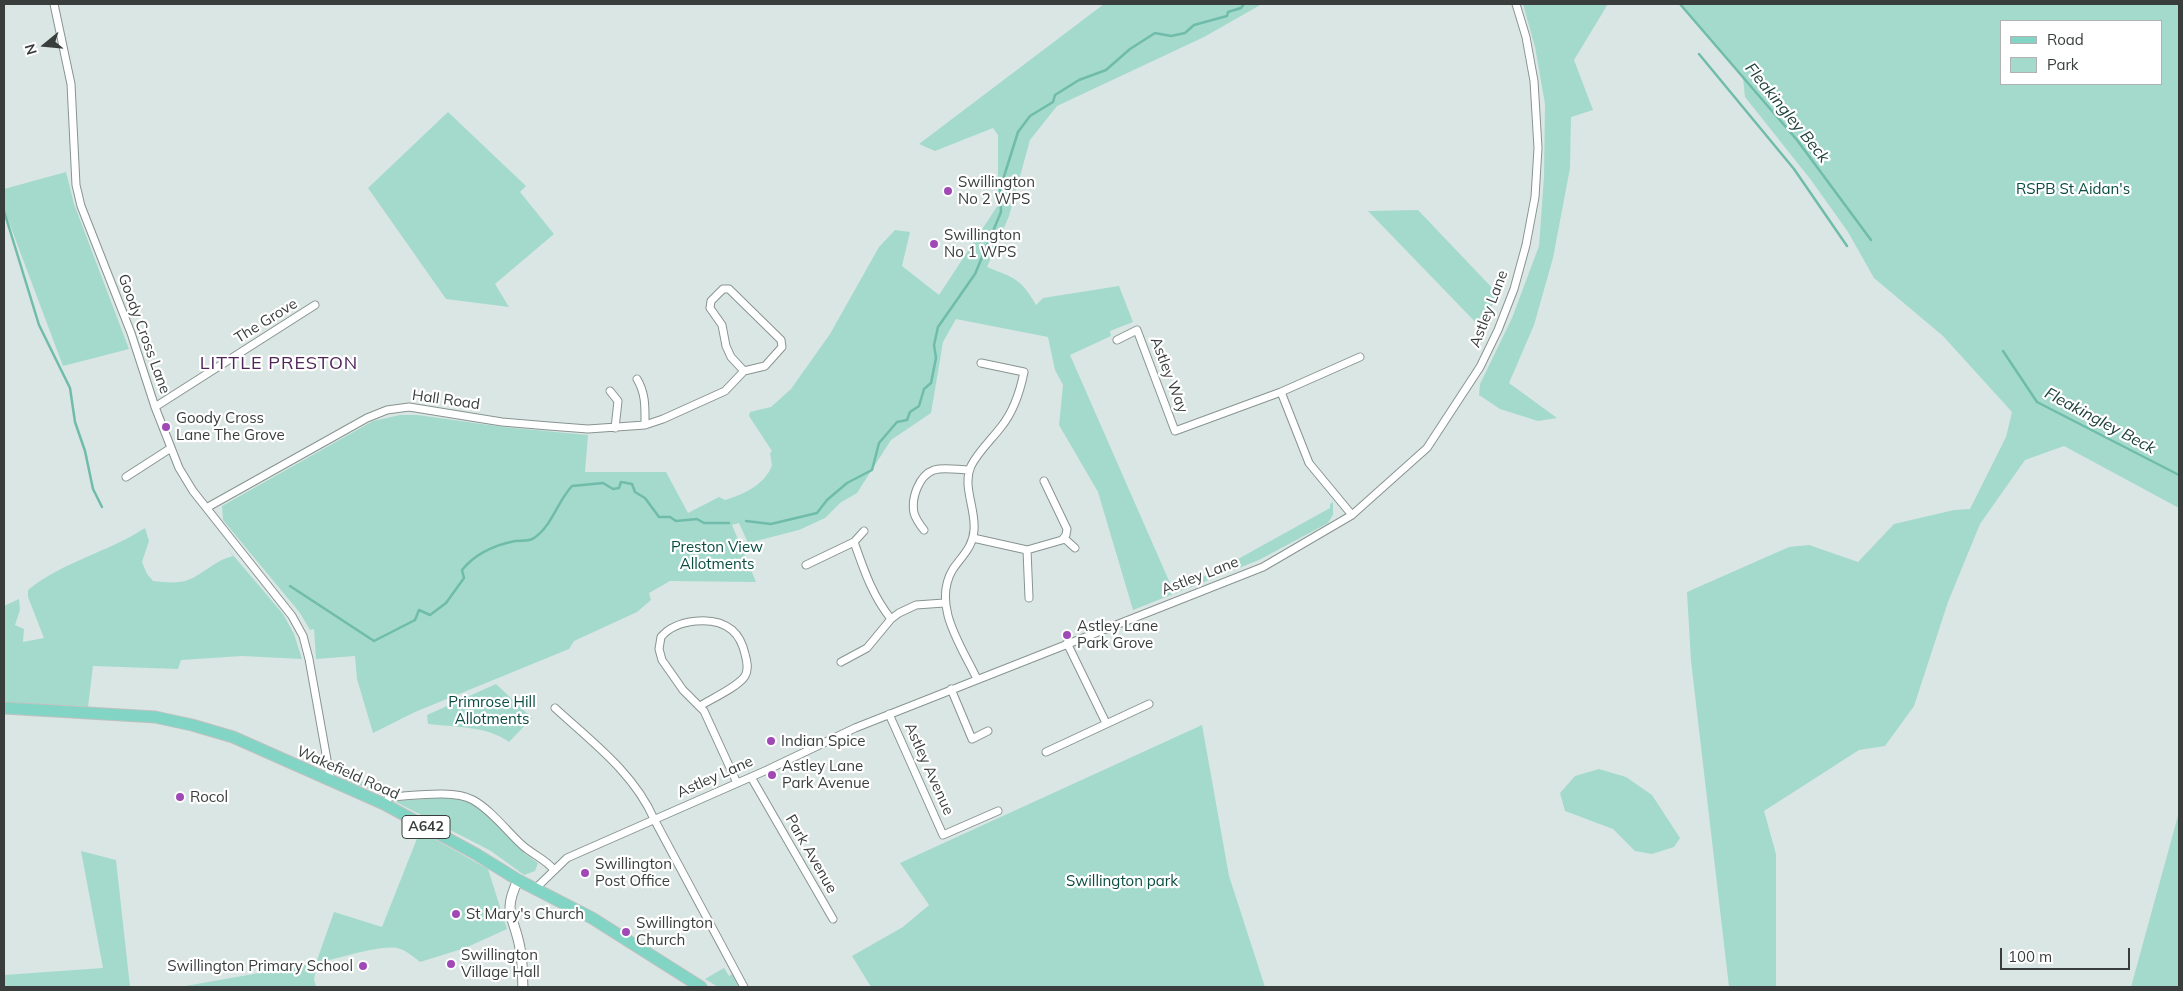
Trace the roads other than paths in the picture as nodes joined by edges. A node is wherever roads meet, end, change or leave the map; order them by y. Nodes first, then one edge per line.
1 (54, 4) edge
2 (1516, 4) edge
3 (316, 305) dead end
4 (1117, 340) dead end
5 (1360, 357) dead end
6 (980, 363) dead end
7 (744, 371) junction
8 (637, 379) dead end
9 (610, 391) dead end
10 (1281, 392) junction
11 (155, 407) junction
12 (645, 425) junction
13 (615, 428) junction
14 (172, 448) junction
15 (969, 470) junction
16 (126, 477) dead end
17 (1044, 481) dead end
18 (208, 507) junction
19 (1352, 515) junction
20 (924, 530) dead end
21 (864, 531) dead end
22 (974, 538) junction
23 (1064, 538) junction
24 (854, 542) junction
25 (1075, 548) dead end
26 (1027, 550) junction
27 (806, 565) dead end
28 (1029, 598) dead end
29 (944, 603) junction
30 (891, 619) junction
31 (1067, 643) junction
32 (841, 662) dead end
33 (977, 679) junction
34 (952, 689) junction
35 (1149, 704) dead end
36 (700, 706) junction
37 (4, 708) edge
38 (555, 708) dead end
39 (889, 714) junction
40 (1106, 723) junction
41 (988, 731) dead end
42 (1046, 752) dead end
43 (751, 777) junction
44 (331, 782) junction
45 (737, 783) junction
46 (384, 804) junction
47 (998, 811) dead end
48 (654, 819) junction
49 (554, 870) junction
50 (518, 880) junction
51 (535, 889) junction
52 (833, 919) dead end
53 (523, 987) edge
54 (701, 987) edge
55 (744, 987) edge

1 - 11 street, Goody Cross Lane
2 - 19 street, Astley Lane
3 - 11 street, The Grove
4 - 10 street, Astley Way
5 - 10 street, Astley Way
6 - 15 street
7 - 7 street
7 - 12 street, Hall Road
8 - 12 street
9 - 13 street
10 - 19 street
11 - 14 street, Goody Cross Lane
12 - 13 street, Hall Road
13 - 18 street, Hall Road
14 - 16 street
14 - 18 street, Goody Cross Lane
15 - 20 street
15 - 22 street
17 - 23 street
18 - 44 street, Goody Cross Lane
19 - 31 street, Astley Lane
21 - 24 street
22 - 26 street
22 - 29 street
23 - 25 street
23 - 26 street
24 - 27 street
24 - 30 street
26 - 28 street
29 - 30 street
29 - 33 street
30 - 32 street
31 - 33 street, Astley Lane
31 - 40 street
33 - 34 street, Astley Lane
34 - 39 street, Astley Lane
34 - 41 street
35 - 40 street
36 - 36 street
36 - 45 street
37 - 44 main road, Wakefield Road / A642
38 - 48 street
39 - 43 street, Astley Lane
39 - 47 street, Astley Avenue
40 - 42 street
43 - 45 street, Astley Lane
43 - 52 street, Park Avenue
44 - 46 main road, Wakefield Road / A642
45 - 48 street, Astley Lane
46 - 49 street
46 - 50 main road, Wakefield Road / A642
48 - 49 street, Astley Lane
48 - 55 street
49 - 51 street, Astley Lane
50 - 51 main road, Wakefield Road / A642
50 - 53 street
51 - 54 main road, Wakefield Road / A642

